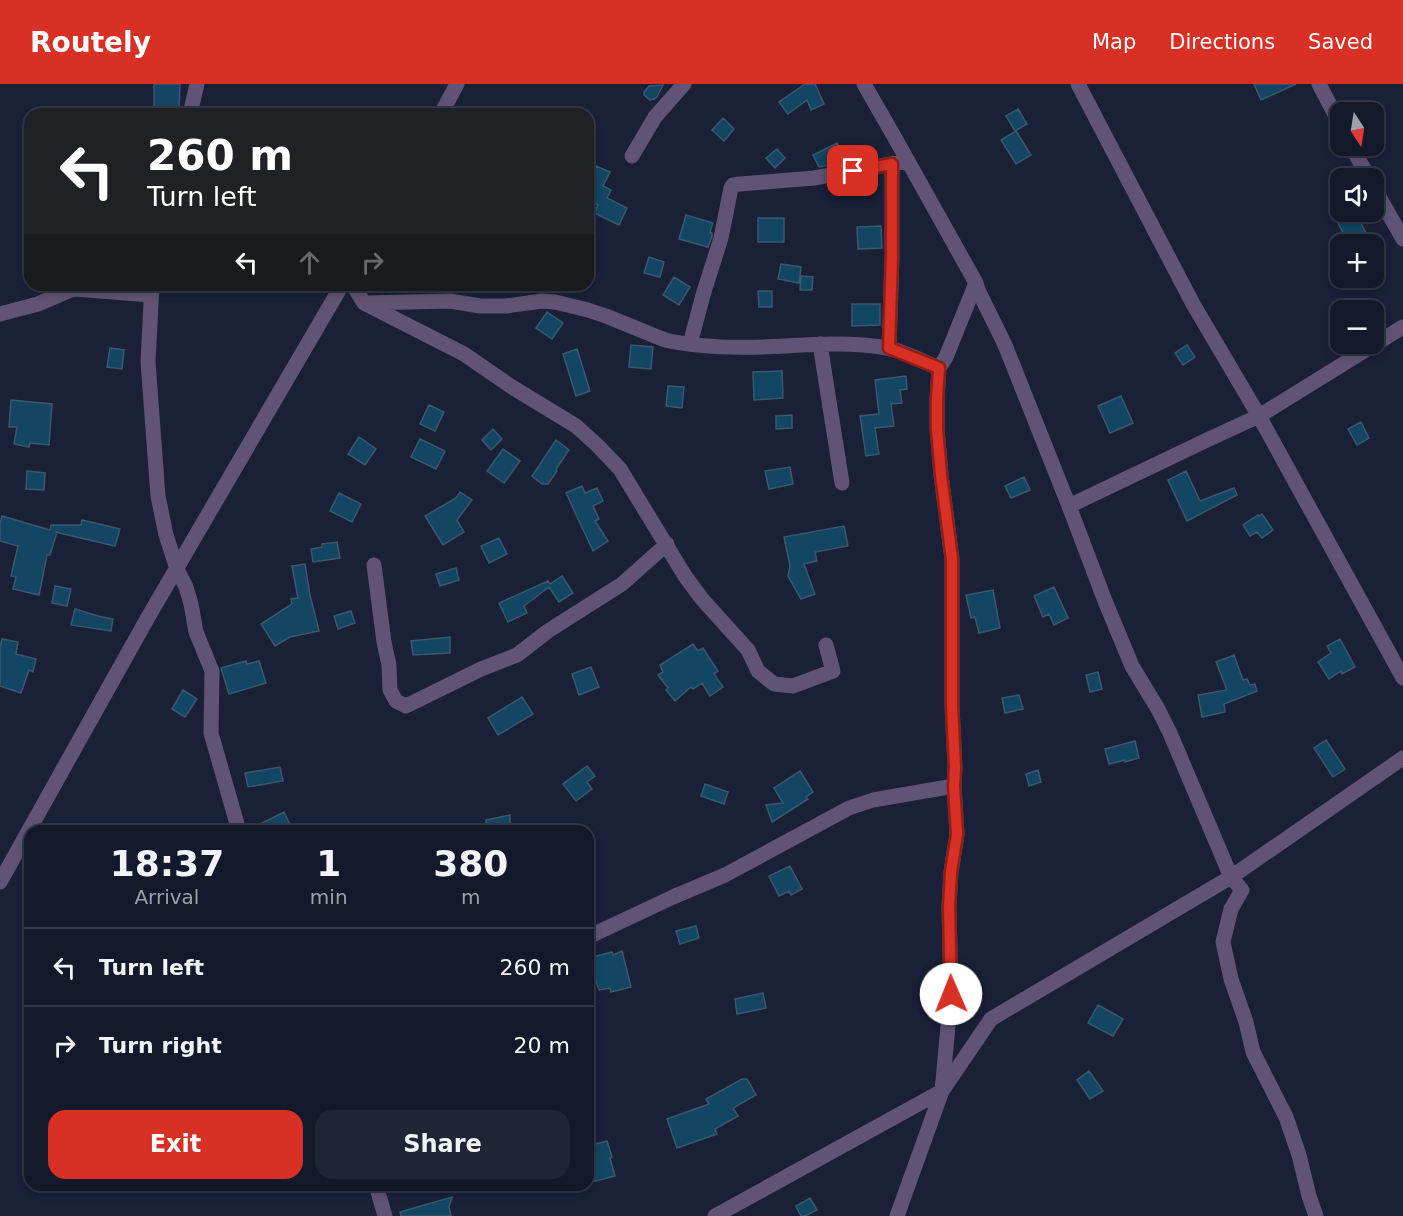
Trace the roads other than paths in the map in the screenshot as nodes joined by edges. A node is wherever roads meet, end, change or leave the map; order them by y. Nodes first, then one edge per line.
1 (197, 84) edge
2 (458, 84) edge
3 (684, 84) edge
4 (864, 84) edge
5 (1078, 84) edge
6 (1318, 84) edge
7 (1330, 106) edge
8 (191, 108) edge
9 (444, 108) edge
10 (632, 156) dead end
11 (908, 161) junction
12 (892, 164) junction
13 (1384, 206) edge
14 (1403, 239) edge
15 (976, 284) junction
16 (68, 291) edge
17 (152, 291) edge
18 (339, 291) edge
19 (357, 291) edge
20 (364, 303) junction
21 (0, 314) edge
22 (1403, 327) edge
23 (690, 344) junction
24 (820, 344) junction
25 (889, 348) junction
26 (939, 368) junction
27 (1259, 416) junction
28 (842, 483) dead end
29 (1069, 506) junction
30 (667, 544) junction
31 (374, 565) dead end
32 (177, 569) junction
33 (826, 645) dead end
34 (1403, 678) edge
35 (1403, 758) edge
36 (954, 786) junction
37 (32, 825) edge
38 (237, 825) edge
39 (24, 840) edge
40 (1231, 877) junction
41 (0, 882) edge
42 (594, 934) edge
43 (942, 1091) junction
44 (378, 1191) edge
45 (385, 1216) edge
46 (714, 1216) edge
47 (897, 1216) edge
48 (1316, 1216) edge

1 - 8 street
2 - 9 street
3 - 10 street
4 - 11 street
5 - 27 street
6 - 7 street
11 - 12 street
11 - 15 street
12 - 23 street
12 - 25 street
13 - 14 street
15 - 26 street
15 - 29 street
16 - 21 street
17 - 32 street
18 - 32 street
19 - 20 street
20 - 23 street
20 - 30 street
22 - 27 street
23 - 24 street
24 - 25 street
24 - 28 street
25 - 26 street
26 - 36 street
27 - 29 street
27 - 34 street
29 - 40 street
30 - 31 street
30 - 33 street
32 - 37 street
32 - 38 street
35 - 40 street
36 - 42 street
36 - 43 street
39 - 41 street
40 - 43 street
40 - 48 street
43 - 46 street
43 - 47 street
44 - 45 street

